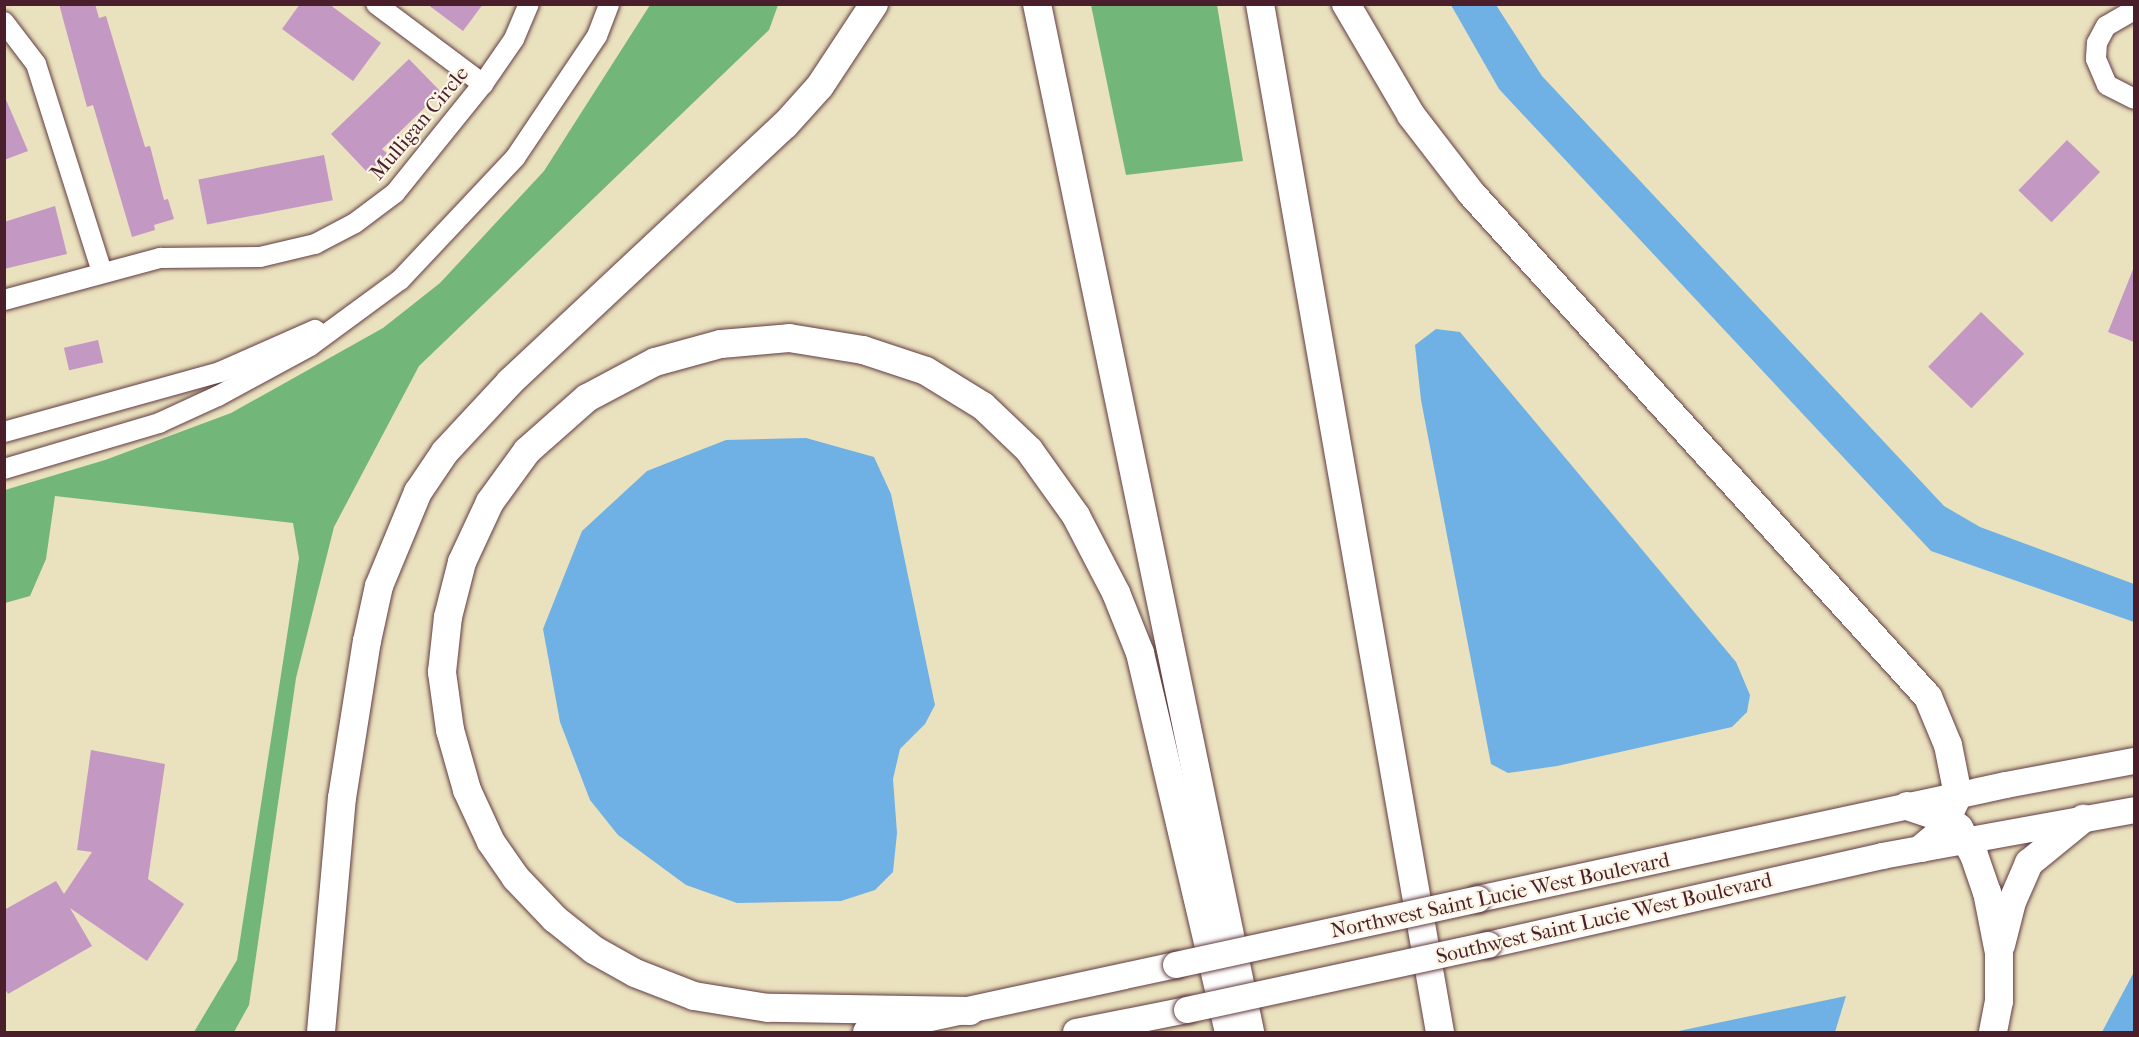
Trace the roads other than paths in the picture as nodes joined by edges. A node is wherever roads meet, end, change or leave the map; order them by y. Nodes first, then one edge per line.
1 (376, 4) edge
2 (529, 4) edge
3 (609, 4) edge
4 (874, 4) edge
5 (1037, 4) edge
6 (1260, 4) edge
7 (1346, 4) edge
8 (2134, 10) edge
9 (4, 22) edge
10 (483, 84) junction
11 (2134, 99) edge
12 (102, 272) junction
13 (400, 280) junction
14 (4, 300) edge
15 (4, 432) edge
16 (4, 469) edge
17 (2134, 761) edge
18 (1907, 806) joint
19 (2134, 810) edge
20 (1958, 818) junction
21 (2083, 819) junction
22 (1922, 848) joint
23 (1999, 953) junction
24 (970, 1011) junction
25 (323, 1027) edge
26 (866, 1032) edge
27 (1076, 1032) edge
28 (1229, 1032) edge
29 (1250, 1032) edge
30 (1440, 1032) edge
31 (1993, 1032) edge

1 - 10 street
2 - 10 street, Mulligan Circle
3 - 13 street
4 - 25 highway
5 - 29 highway
6 - 30 highway
7 - 20 highway
8 - 11 street
9 - 12 street
10 - 12 street, Mulligan Circle
12 - 14 street, Mulligan Circle
13 - 15 street
13 - 16 street
17 - 20 main road
18 - 20 highway
18 - 24 main road, Northwest Saint Lucie West Boulevard, bridge
19 - 21 main road
20 - 21 main road
20 - 22 highway
20 - 23 highway
21 - 23 highway
22 - 27 main road, Southwest Saint Lucie West Boulevard, bridge
23 - 31 highway
24 - 26 main road, Northwest Saint Lucie West Boulevard
24 - 28 highway

